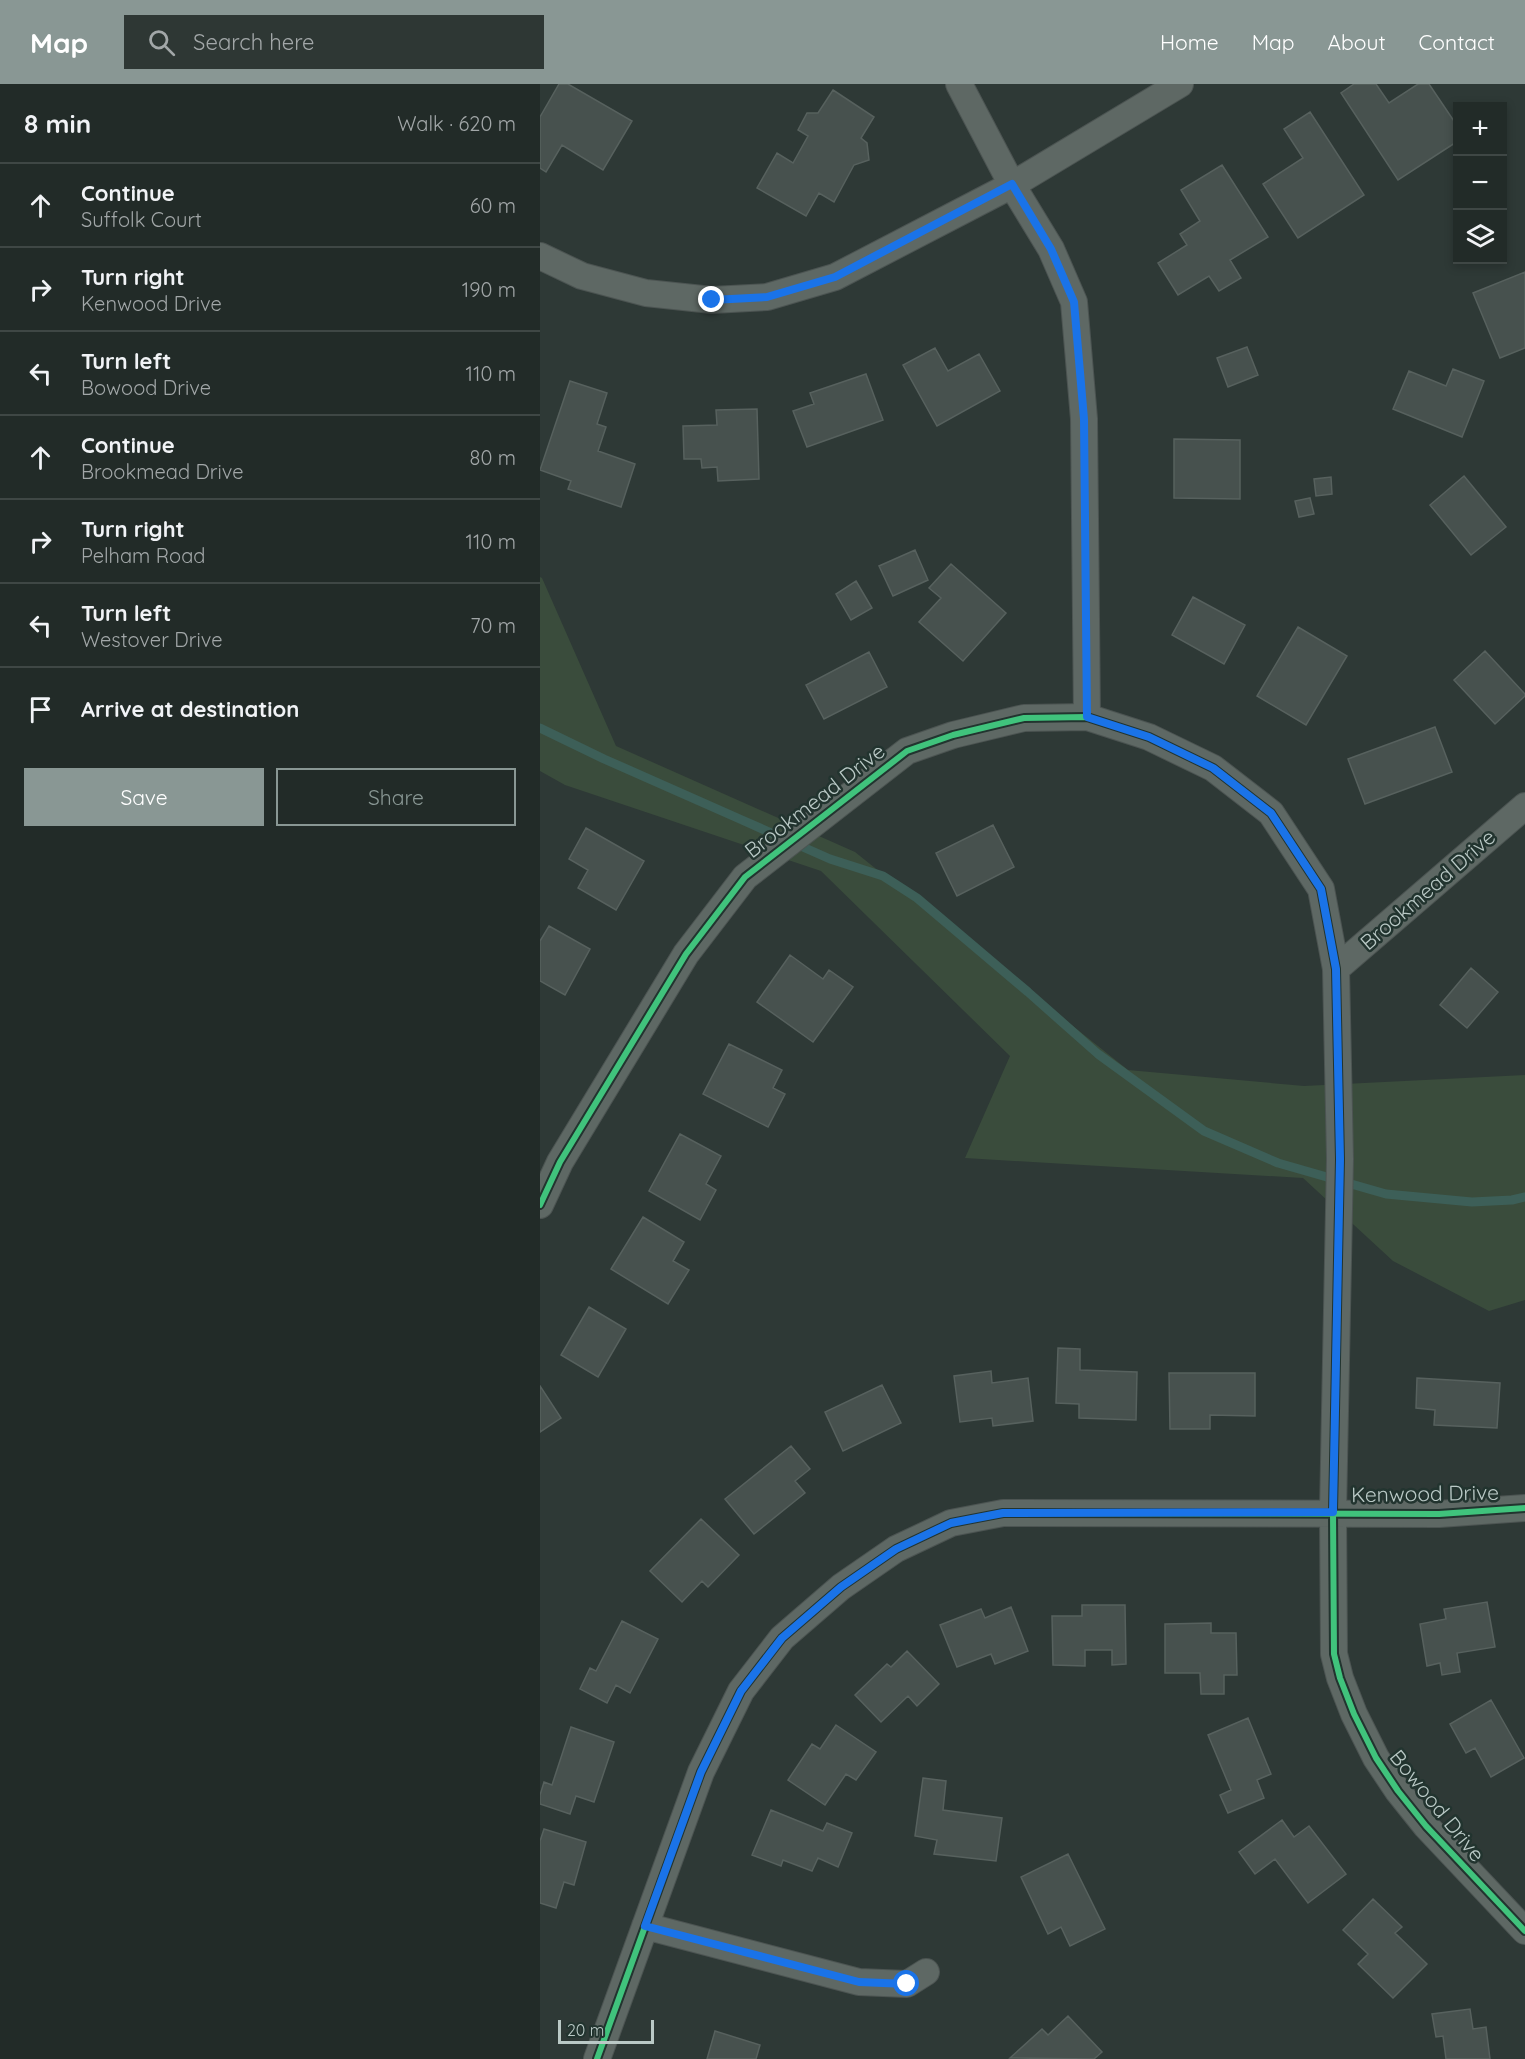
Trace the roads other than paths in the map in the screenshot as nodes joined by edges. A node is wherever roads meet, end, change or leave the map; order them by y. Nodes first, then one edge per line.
1 (959, 84) edge
2 (1180, 84) edge
3 (1012, 184) junction
4 (540, 256) edge
5 (1087, 717) junction
6 (1525, 806) edge
7 (1336, 969) junction
8 (540, 1204) edge
9 (1525, 1508) edge
10 (1333, 1512) junction
11 (645, 1926) junction
12 (1525, 1931) edge
13 (926, 1972) dead end
14 (597, 2059) edge

1 - 3 street
2 - 3 street
3 - 4 street
3 - 5 street
5 - 7 street, Brookmead Drive
5 - 8 street, Brookmead Drive
6 - 7 street, Brookmead Drive
7 - 10 street, Bowood Drive
9 - 10 street, Kenwood Drive
10 - 11 street, Kenwood Drive
10 - 12 street, Bowood Drive
11 - 13 street
11 - 14 street, Kenwood Drive

